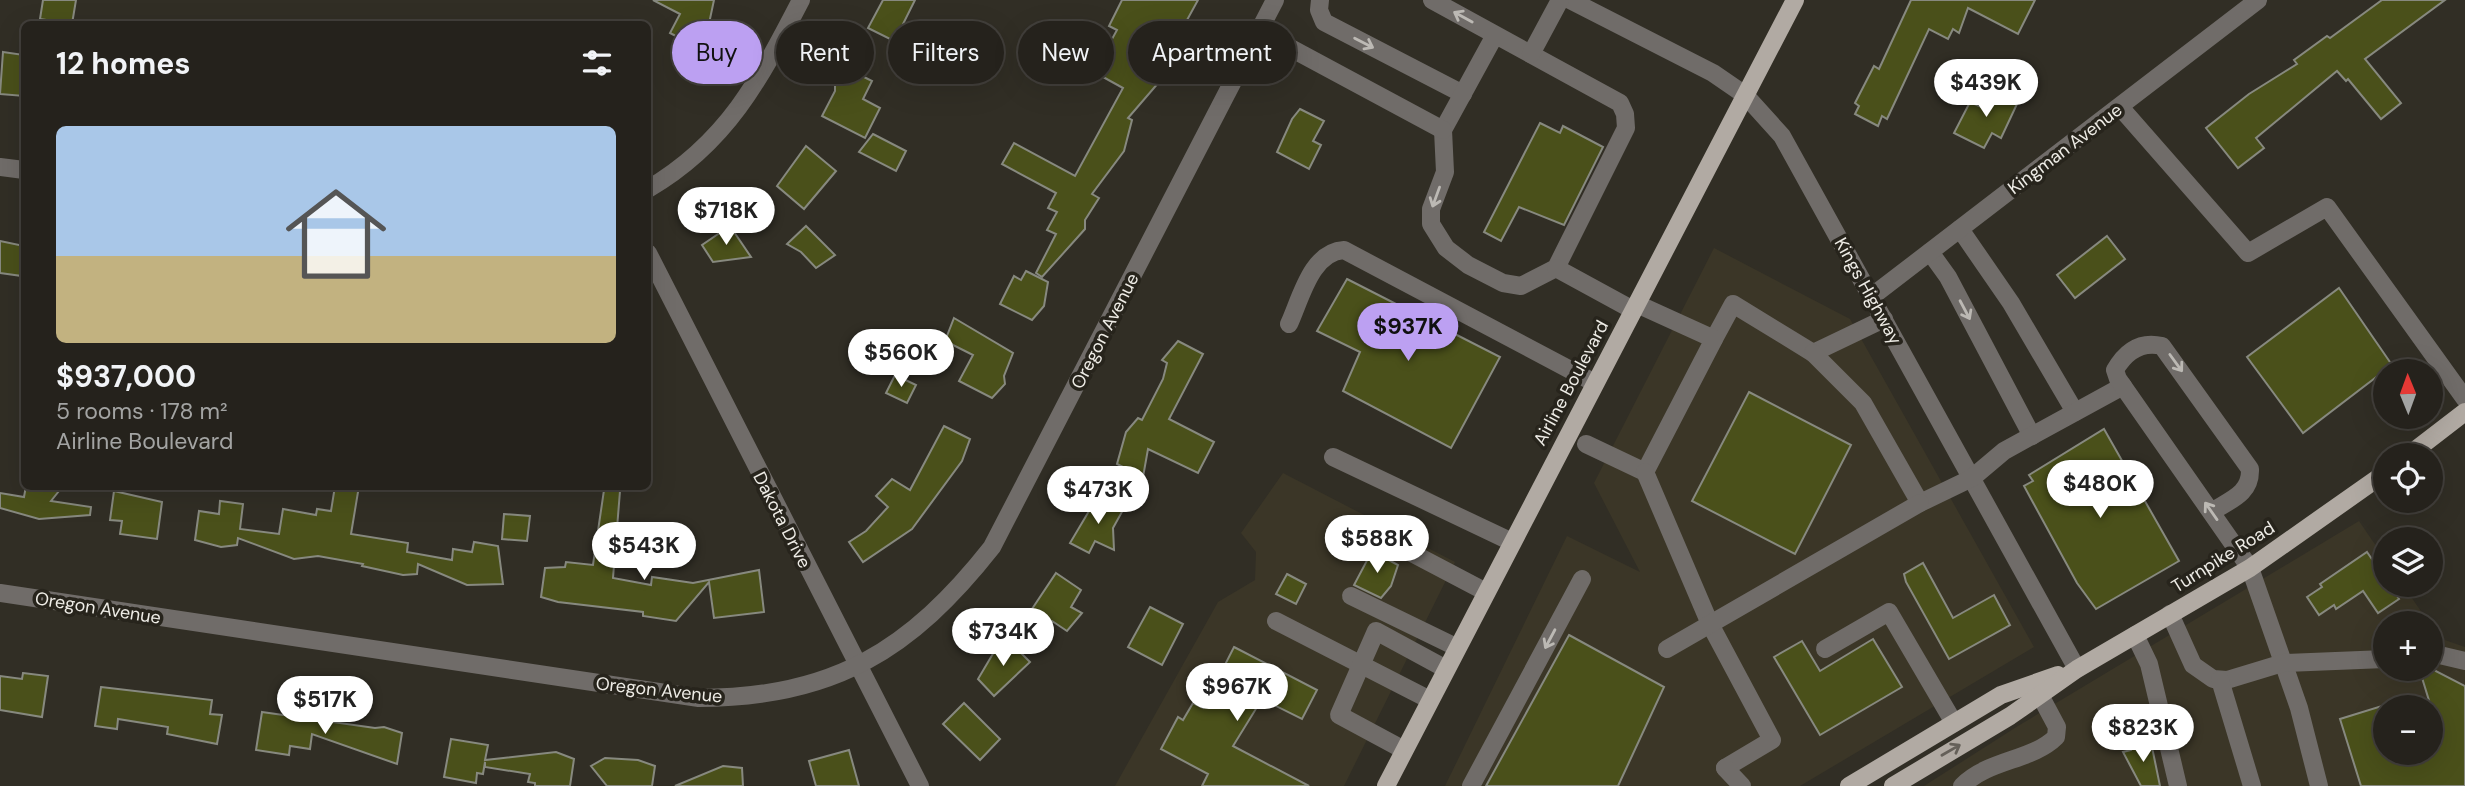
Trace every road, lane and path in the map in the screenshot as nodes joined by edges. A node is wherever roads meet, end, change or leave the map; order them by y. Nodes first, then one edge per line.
1 (801, 0) edge
2 (1275, 0) edge
3 (1320, 0) edge
4 (1432, 0) edge
5 (1560, 0) edge
6 (1795, 0) edge
7 (2258, 0) edge
8 (1581, 2) edge
9 (1264, 21) edge
10 (1495, 35) junction
11 (1296, 51) edge
12 (1531, 54) junction
13 (1232, 84) edge
14 (1463, 94) junction
15 (1745, 95) junction
16 (2120, 107) junction
17 (1443, 130) junction
18 (0, 167) edge
19 (21, 170) edge
20 (651, 187) edge
21 (1960, 229) junction
22 (1930, 252) junction
23 (651, 259) edge
24 (1556, 268) junction
25 (1871, 297) junction
26 (1635, 307) junction
27 (1884, 319) junction
28 (1289, 324) dead end
29 (1714, 339) junction
30 (1813, 353) junction
31 (1595, 383) junction
32 (2123, 386) junction
33 (2465, 399) edge
34 (2075, 412) junction
35 (2465, 412) edge
36 (2032, 436) junction
37 (2425, 443) edge
38 (1587, 444) dead end
39 (1333, 457) dead end
40 (1645, 472) junction
41 (1972, 478) junction
42 (2373, 481) edge
43 (1920, 503) junction
44 (2211, 512) junction
45 (1513, 542) junction
46 (1408, 551) dead end
47 (2250, 568) junction
48 (1582, 579) dead end
49 (1486, 592) junction
50 (0, 593) edge
51 (1351, 596) dead end
52 (2170, 614) junction
53 (1276, 621) dead end
54 (1710, 624) junction
55 (2135, 635) junction
56 (1456, 647) junction
57 (1667, 649) dead end
58 (1825, 649) dead end
59 (2443, 656) edge
60 (2373, 659) edge
61 (2465, 662) edge
62 (1359, 663) junction
63 (2283, 663) junction
64 (858, 667) junction
65 (1446, 668) junction
66 (2077, 669) junction
67 (2220, 680) junction
68 (2037, 689) junction
69 (1430, 700) junction
70 (1954, 723) junction
71 (1404, 750) junction
72 (1922, 766) junction
73 (1724, 777) edge
74 (920, 786) edge
75 (1386, 786) edge
76 (1471, 786) edge
77 (1742, 786) edge
78 (1849, 786) edge
79 (1893, 786) edge
80 (1908, 786) edge
81 (1962, 786) edge
82 (2178, 786) edge
83 (2252, 786) edge
84 (2319, 786) edge

1 - 20 street
2 - 9 street, Oregon Avenue
3 -> 14 street
10 -> 4 street
5 - 12 street
6 - 15 main road, Airline Boulevard
7 - 16 street, Kingman Avenue
8 - 15 street, Kings Highway
10 - 12 street
10 - 14 street
11 - 17 street
12 - 24 street
13 - 64 street, Oregon Avenue
14 - 17 street
15 - 25 street, Kings Highway
15 - 26 main road, Airline Boulevard
16 - 21 street, Kingman Avenue
16 - 33 street
17 -> 24 street
18 - 19 street
21 - 22 street, Kingman Avenue
21 - 34 street
22 - 25 street, Kingman Avenue
22 -> 36 street
23 - 64 street, Dakota Drive
24 - 26 street
25 - 27 street, Kings Highway
26 - 29 street
26 - 31 main road, Airline Boulevard
27 - 30 street
27 - 41 street, Kings Highway
28 - 31 street
29 - 30 street
29 - 40 street
30 - 43 street
31 - 45 main road, Airline Boulevard
32 - 34 street
44 -> 32 street
32 -> 44 street
34 - 36 street
35 - 37 main road
36 - 41 street
38 - 40 street
39 - 45 street
40 - 54 street
41 - 43 street
41 - 66 street, Kings Highway
42 - 47 main road, Turnpike Road
43 - 54 street
44 - 47 street
45 - 49 main road, Airline Boulevard
46 - 49 street
47 - 52 main road, Turnpike Road
47 - 63 street
48 -> 76 street
49 - 56 main road, Airline Boulevard
50 - 64 street, Oregon Avenue
51 - 56 street
52 - 55 main road, Turnpike Road
52 - 67 street
53 - 62 street
54 - 57 street
54 - 73 street
55 - 66 main road, Turnpike Road
55 - 82 street
56 - 65 main road, Airline Boulevard
58 - 70 street
59 - 61 street
60 - 63 street
62 - 65 street
62 - 69 street
62 - 71 street
63 - 67 street
63 - 84 street
64 - 74 street, Dakota Drive
65 - 69 main road, Airline Boulevard
66 - 68 main road, Turnpike Road
67 - 83 street
68 - 70 main road, Turnpike Road
72 -> 68 main road, Turnpike Road
68 - 81 street
69 - 71 main road, Airline Boulevard
70 - 78 main road, Turnpike Road
71 - 75 main road, Airline Boulevard
72 - 79 main road, Turnpike Road
72 - 80 main road
73 - 77 street

